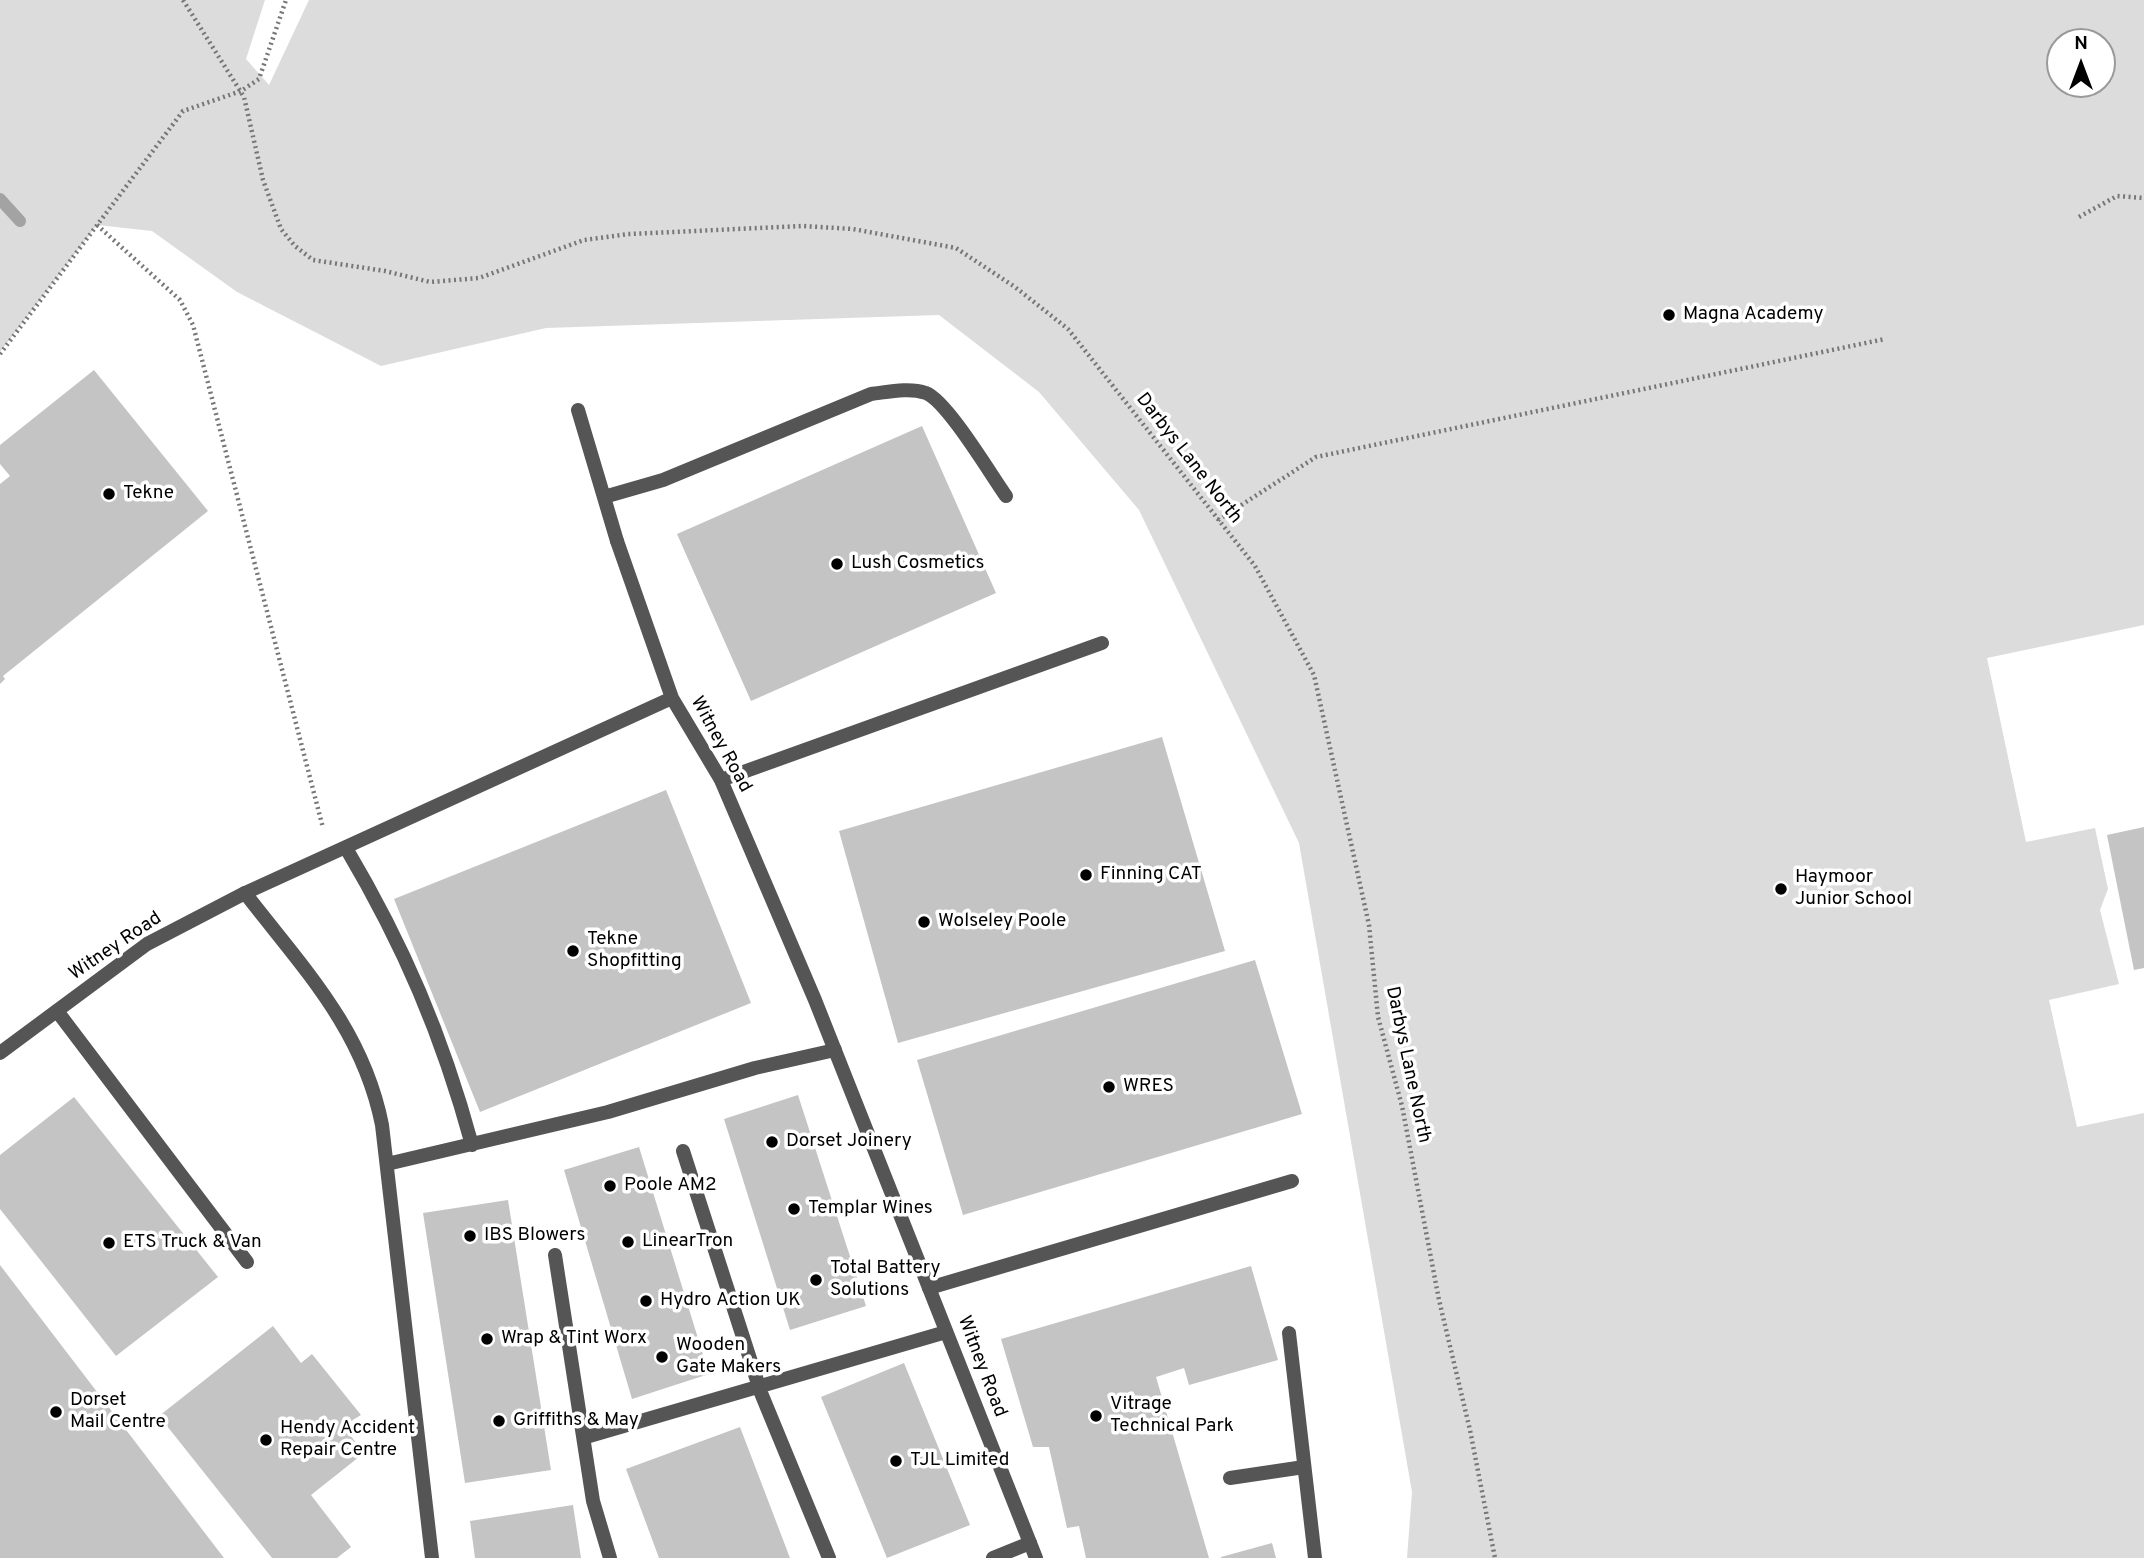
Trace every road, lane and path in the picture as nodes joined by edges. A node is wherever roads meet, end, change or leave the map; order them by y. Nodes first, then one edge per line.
1 (183, 0) edge
2 (286, 0) edge
3 (242, 94) junction
4 (2144, 198) edge
5 (2079, 217) dead end
6 (97, 225) junction
7 (1885, 339) dead end
8 (0, 354) edge
9 (578, 410) dead end
10 (1006, 496) dead end
11 (604, 497) junction
12 (1218, 520) junction
13 (1102, 643) dead end
14 (672, 698) junction
15 (721, 780) junction
16 (346, 848) junction
17 (330, 856) junction
18 (245, 893) junction
19 (57, 1011) junction
20 (835, 1050) junction
21 (0, 1053) edge
22 (472, 1145) junction
23 (683, 1152) dead end
24 (387, 1164) junction
25 (1292, 1181) dead end
26 (555, 1255) dead end
27 (247, 1262) dead end
28 (929, 1289) junction
29 (946, 1332) junction
30 (1289, 1334) dead end
31 (759, 1386) junction
32 (586, 1437) junction
33 (1304, 1466) junction
34 (1230, 1478) dead end
35 (1030, 1544) junction
36 (432, 1558) edge
37 (610, 1558) edge
38 (829, 1558) edge
39 (993, 1558) edge
40 (1036, 1558) edge
41 (1315, 1558) edge
42 (1495, 1558) edge

1 - 3 path, Darbys Lane North
2 - 3 path
3 - 6 path
3 - 12 path, Darbys Lane North
4 - 5 path
6 - 8 path
6 - 17 path
7 - 12 path
9 - 11 street
10 - 11 street
11 - 14 street
12 - 42 path, Darbys Lane North
13 - 15 street
14 - 15 street, Witney Road
14 - 16 street, Witney Road
15 - 20 street, Witney Road
16 - 17 street, Witney Road
16 - 22 street
17 - 18 street, Witney Road
18 - 19 street, Witney Road
18 - 24 street
19 - 21 street, Witney Road
19 - 27 street
20 - 22 street
20 - 28 street, Witney Road
22 - 24 street
23 - 31 street
24 - 36 street
25 - 28 street
26 - 32 street
28 - 29 street, Witney Road
29 - 31 street
29 - 35 street, Witney Road
30 - 33 street
31 - 32 street
31 - 38 street
32 - 37 street
33 - 34 street
33 - 41 street
35 - 39 street
35 - 40 street, Witney Road

